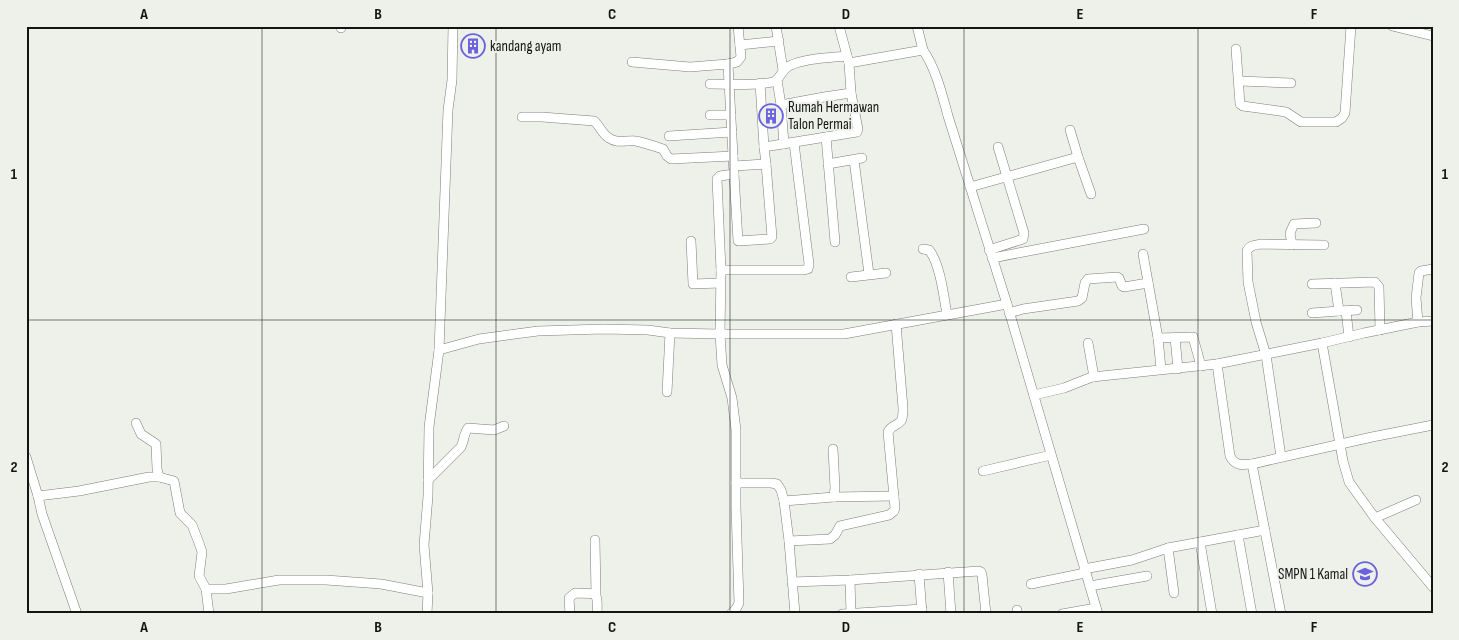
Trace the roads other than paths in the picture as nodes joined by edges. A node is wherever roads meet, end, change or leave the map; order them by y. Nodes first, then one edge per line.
1 (453, 26) edge
2 (738, 26) edge
3 (776, 26) edge
4 (840, 26) edge
5 (917, 26) edge
6 (1351, 26) edge
7 (1392, 26) edge
8 (1433, 36) edge
9 (779, 41) junction
10 (740, 45) junction
11 (1236, 49) dead end
12 (923, 50) junction
13 (848, 59) junction
14 (632, 62) dead end
15 (728, 64) junction
16 (783, 70) junction
17 (777, 80) junction
18 (1238, 81) junction
19 (1291, 83) dead end
20 (710, 84) dead end
21 (729, 84) junction
22 (760, 84) junction
23 (851, 93) junction
24 (780, 105) junction
25 (710, 115) dead end
26 (731, 115) junction
27 (522, 117) dead end
28 (1070, 130) dead end
29 (732, 132) junction
30 (669, 136) dead end
31 (826, 137) junction
32 (794, 143) junction
33 (784, 144) junction
34 (764, 147) junction
35 (998, 147) dead end
36 (733, 156) junction
37 (1078, 156) junction
38 (766, 164) junction
39 (828, 164) junction
40 (734, 170) junction
41 (1008, 177) junction
42 (970, 187) junction
43 (1091, 194) dead end
44 (1316, 223) dead end
45 (1144, 229) dead end
46 (691, 242) dead end
47 (835, 242) dead end
48 (1292, 245) junction
49 (1324, 245) dead end
50 (923, 249) dead end
51 (990, 254) junction
52 (1143, 254) dead end
53 (1433, 269) edge
54 (721, 270) junction
55 (886, 273) dead end
56 (869, 274) junction
57 (852, 277) dead end
58 (720, 283) junction
59 (1148, 283) junction
60 (1335, 283) junction
61 (1312, 284) dead end
62 (1008, 309) junction
63 (1358, 310) dead end
64 (1342, 311) junction
65 (1312, 314) dead end
66 (947, 315) junction
67 (1418, 322) junction
68 (1433, 322) edge
69 (896, 324) junction
70 (1380, 330) junction
71 (670, 333) junction
72 (720, 334) junction
73 (1349, 337) junction
74 (1158, 338) junction
75 (1175, 338) junction
76 (1088, 343) dead end
77 (1322, 343) junction
78 (438, 350) junction
79 (1266, 355) junction
80 (1217, 364) junction
81 (1201, 366) junction
82 (1178, 368) junction
83 (1161, 369) junction
84 (1094, 377) junction
85 (668, 392) dead end
86 (1034, 395) junction
87 (136, 424) dead end
88 (1433, 425) edge
89 (504, 426) dead end
90 (1340, 444) junction
91 (833, 449) dead end
92 (1051, 455) junction
93 (26, 457) edge
94 (1281, 457) junction
95 (1252, 464) junction
96 (983, 472) dead end
97 (160, 477) junction
98 (428, 480) junction
99 (736, 483) junction
100 (38, 496) junction
101 (894, 496) junction
102 (834, 497) junction
103 (1416, 500) dead end
104 (784, 501) junction
105 (1375, 518) junction
106 (1264, 530) junction
107 (1238, 535) junction
108 (595, 540) dead end
109 (789, 541) junction
110 (1200, 542) junction
111 (1168, 548) junction
112 (1084, 571) junction
113 (948, 572) junction
114 (919, 574) junction
115 (1146, 576) dead end
116 (850, 580) junction
117 (792, 582) junction
118 (1031, 584) dead end
119 (1090, 586) junction
120 (1433, 587) edge
121 (206, 589) junction
122 (428, 593) junction
123 (1174, 593) dead end
124 (596, 595) junction
125 (922, 611) edge
126 (1097, 611) edge
127 (77, 614) edge
128 (209, 614) edge
129 (427, 614) edge
130 (570, 614) edge
131 (597, 614) edge
132 (731, 614) edge
133 (794, 614) edge
134 (842, 614) edge
135 (851, 614) edge
136 (951, 614) edge
137 (986, 614) edge
138 (1062, 614) edge
139 (1212, 614) edge
140 (1252, 614) edge
141 (1281, 614) edge

1 - 78 street
2 - 10 street
3 - 9 street
4 - 13 street
5 - 12 street
6 - 18 street
7 - 8 street
9 - 10 street
9 - 16 street
10 - 15 street
11 - 18 street
12 - 13 street
12 - 42 street
13 - 16 street
13 - 23 street
14 - 15 street
15 - 21 street
16 - 17 street
17 - 22 street
17 - 24 street
18 - 19 street
20 - 21 street
21 - 22 street
21 - 26 street
22 - 34 street
23 - 24 street
23 - 31 street
24 - 33 street
25 - 26 street
26 - 29 street
27 - 36 street
28 - 37 street
29 - 30 street
29 - 36 street
31 - 32 street
31 - 39 street
32 - 33 street
32 - 54 street
33 - 34 street
34 - 38 street
35 - 41 street
36 - 40 street
37 - 41 street
37 - 43 street
38 - 40 street
38 - 40 street
39 - 47 street
39 - 56 street
40 - 54 street
41 - 42 street
41 - 51 street
42 - 51 street
44 - 48 street
45 - 51 street
46 - 58 street
48 - 49 street
48 - 79 street
50 - 66 street
51 - 62 street
52 - 59 street
53 - 67 street
54 - 58 street
55 - 56 street
56 - 57 street
58 - 72 street
59 - 62 street
59 - 74 street
60 - 61 street
60 - 64 street
60 - 70 street
62 - 66 street
62 - 86 street
63 - 64 street
64 - 65 street
64 - 73 street
66 - 69 street
67 - 68 street
67 - 70 street
69 - 72 street
69 - 101 street
70 - 73 street
71 - 72 street
71 - 78 street
71 - 85 street
72 - 99 street
73 - 77 street
74 - 75 street
74 - 83 street
75 - 81 street
75 - 82 street
76 - 84 street
77 - 79 street
77 - 90 street
78 - 98 street
79 - 80 street
79 - 94 street
80 - 81 street
80 - 95 street
81 - 82 street
82 - 83 street
83 - 84 street
84 - 86 street
86 - 92 street
87 - 97 street
88 - 90 street
89 - 98 street
90 - 94 street
90 - 105 street
91 - 102 street
92 - 96 street
92 - 112 street
93 - 100 street
94 - 95 street
95 - 106 street
97 - 100 street
97 - 121 street
98 - 122 street
99 - 104 street
99 - 132 street
100 - 127 street
101 - 102 street
101 - 109 street
102 - 104 street
103 - 105 street
104 - 109 street
105 - 120 street
106 - 107 street
106 - 141 street
107 - 110 street
107 - 140 street
108 - 124 street
109 - 117 street
110 - 111 street
110 - 139 street
111 - 112 street
111 - 123 street
112 - 118 street
112 - 119 street
113 - 114 street
113 - 136 street
113 - 137 street
114 - 116 street
114 - 125 street
115 - 119 street
116 - 117 street
116 - 135 street
117 - 133 street
119 - 126 street
121 - 122 street
121 - 128 street
122 - 129 street
124 - 130 street
124 - 131 street
125 - 135 street
126 - 138 street
134 - 135 street

